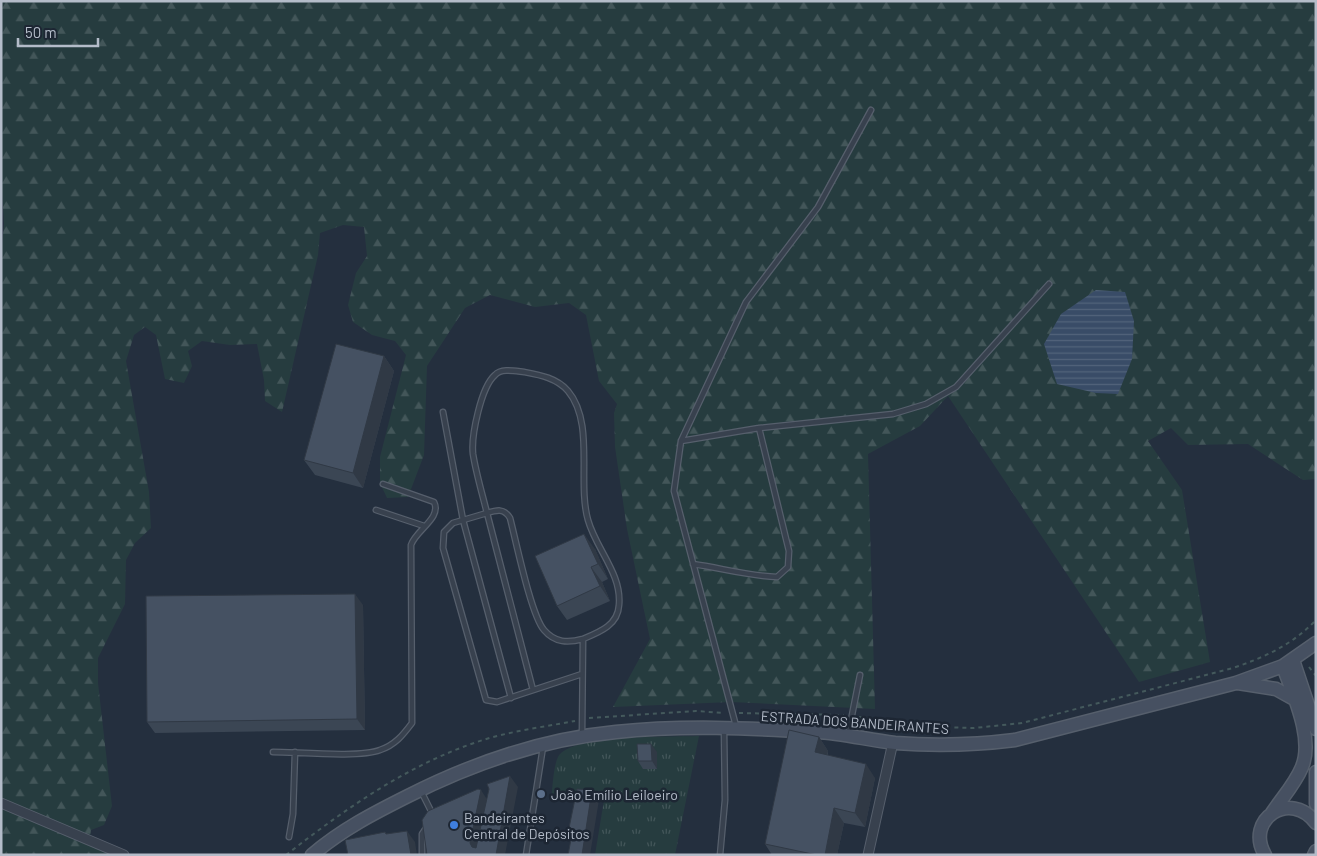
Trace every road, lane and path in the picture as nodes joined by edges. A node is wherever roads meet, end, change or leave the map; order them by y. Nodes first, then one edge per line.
1 (870, 110) dead end
2 (1049, 284) dead end
3 (443, 412) dead end
4 (759, 428) junction
5 (681, 441) junction
6 (383, 484) dead end
7 (376, 510) dead end
8 (487, 513) junction
9 (463, 520) junction
10 (424, 526) junction
11 (693, 564) junction
12 (583, 639) junction
13 (1316, 643) edge
14 (1288, 663) junction
15 (582, 674) junction
16 (860, 675) dead end
17 (1236, 683) junction
18 (533, 690) junction
19 (511, 698) junction
20 (1294, 699) junction
21 (1316, 729) edge
22 (731, 730) junction
23 (847, 736) junction
24 (582, 738) junction
25 (892, 742) junction
26 (543, 746) junction
27 (273, 752) dead end
28 (295, 752) junction
29 (1316, 772) edge
30 (421, 789) junction
31 (1, 803) edge
32 (1316, 804) edge
33 (1272, 813) junction
34 (442, 815) edge
35 (434, 818) junction
36 (1316, 823) edge
37 (289, 837) dead end
38 (1316, 851) edge
39 (124, 855) edge
40 (312, 855) edge
41 (422, 855) edge
42 (526, 855) edge
43 (720, 855) edge
44 (868, 855) edge
45 (1265, 855) edge
46 (1314, 855) edge

1 - 5 lane
2 - 4 lane
3 - 9 lane
4 - 5 lane
4 - 11 lane
5 - 11 lane
6 - 10 lane
7 - 10 lane
8 - 9 lane
8 - 12 lane
8 - 12 lane
8 - 18 lane
9 - 19 lane
9 - 19 lane
10 - 28 lane
11 - 22 lane
12 - 15 lane
13 - 14 main road, ESTRADA DOS BANDEIRANTES
14 - 17 main road, ESTRADA DOS BANDEIRANTES
14 - 20 main road
14 - 21 main road
15 - 18 lane
15 - 24 lane
16 - 23 lane
17 - 20 main road
17 - 25 main road, ESTRADA DOS BANDEIRANTES
18 - 19 lane
20 - 33 main road
22 - 23 main road, ESTRADA DOS BANDEIRANTES
22 - 24 main road, ESTRADA DOS BANDEIRANTES
22 - 43 lane
23 - 25 main road, ESTRADA DOS BANDEIRANTES
24 - 26 main road, ESTRADA DOS BANDEIRANTES
25 - 44 street
26 - 30 main road, ESTRADA DOS BANDEIRANTES
26 - 42 lane
27 - 28 lane
28 - 37 lane
29 - 32 main road
30 - 35 lane
30 - 40 main road, ESTRADA DOS BANDEIRANTES
31 - 39 street
33 - 36 main road
33 - 45 main road
34 - 35 lane
35 - 41 lane
38 - 46 main road

